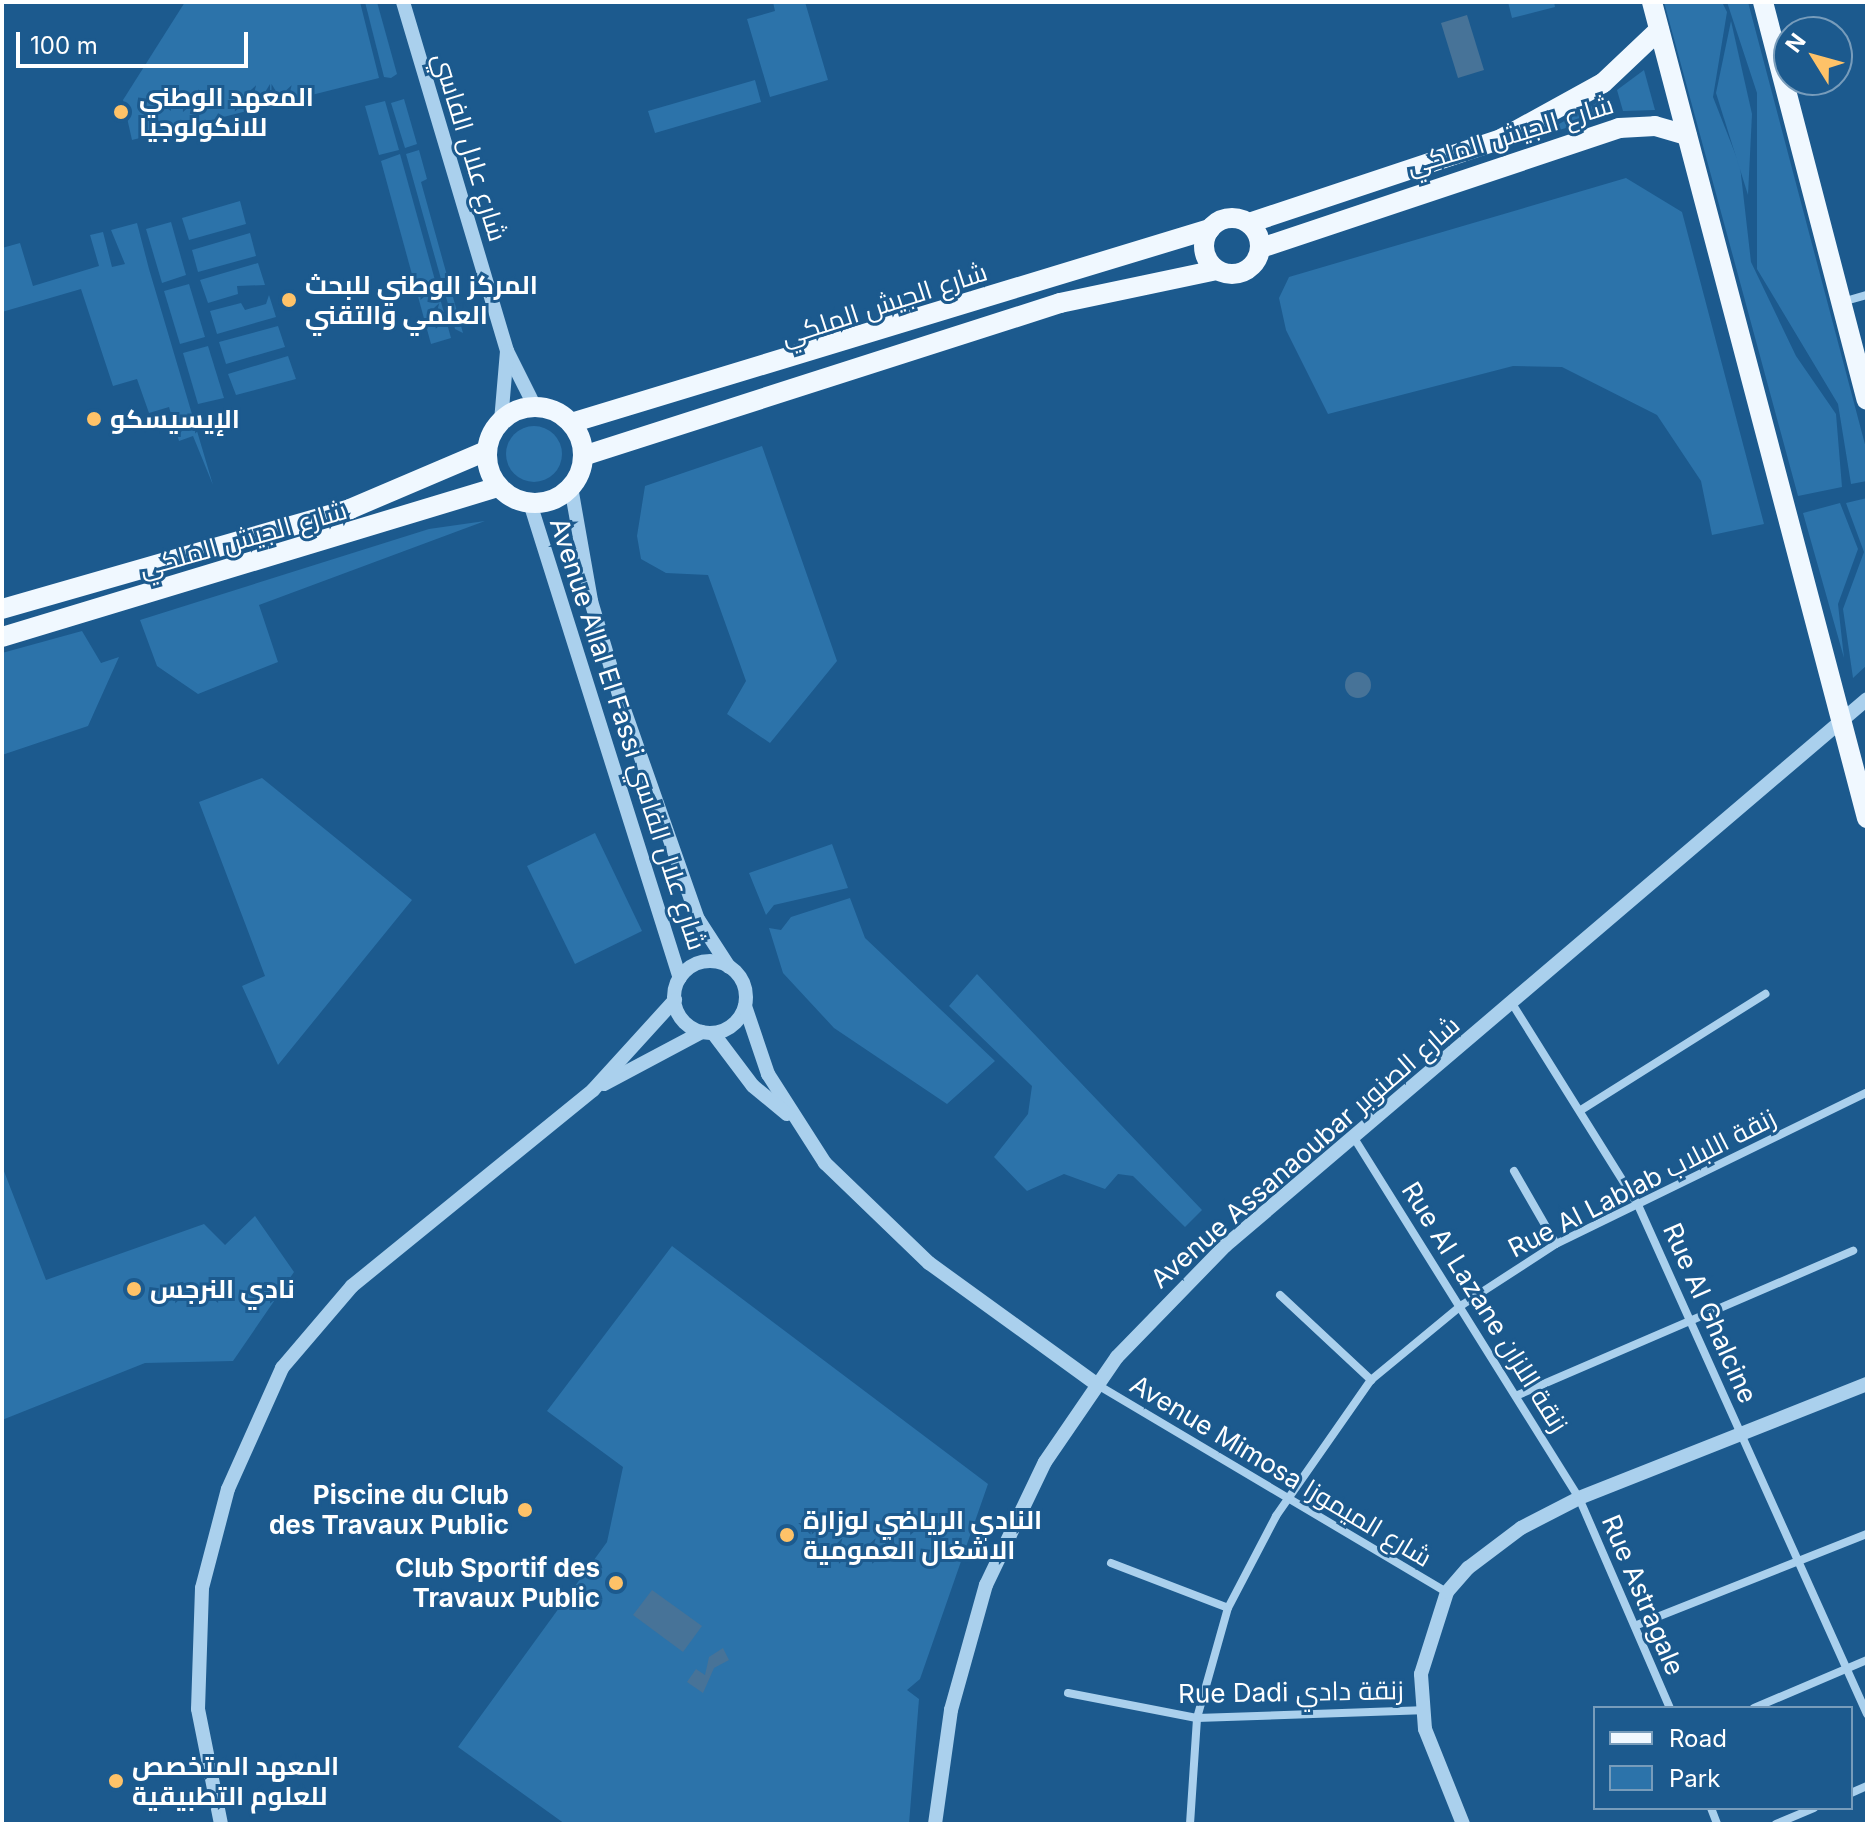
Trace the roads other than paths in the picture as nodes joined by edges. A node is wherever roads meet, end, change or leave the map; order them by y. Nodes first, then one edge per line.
1 (403, 2) edge
2 (1652, 2) edge
3 (1763, 2) edge
4 (1659, 30) junction
5 (1687, 135) junction
6 (1249, 223) junction
7 (1210, 229) junction
8 (1261, 248) junction
9 (1216, 270) junction
10 (1867, 295) edge
11 (1841, 303) junction
12 (507, 351) junction
13 (1867, 400) edge
14 (535, 407) junction
15 (501, 421) junction
16 (571, 423) junction
17 (486, 451) junction
18 (583, 456) junction
19 (498, 487) junction
20 (571, 487) junction
21 (530, 503) junction
22 (2, 609) edge
23 (2, 637) edge
24 (1867, 699) edge
25 (1843, 720) junction
26 (1867, 818) edge
27 (729, 967) junction
28 (680, 978) junction
29 (1765, 994) dead end
30 (675, 1000) junction
31 (1513, 1005) junction
32 (745, 1006) junction
33 (707, 1033) junction
34 (593, 1090) junction
35 (1867, 1092) edge
36 (1581, 1110) junction
37 (793, 1119) junction
38 (1354, 1138) junction
39 (1514, 1171) dead end
40 (1638, 1205) junction
41 (1556, 1244) junction
42 (1853, 1251) dead end
43 (1280, 1295) dead end
44 (1462, 1305) junction
45 (1695, 1320) junction
46 (1371, 1380) junction
47 (1096, 1384) junction
48 (1867, 1384) edge
49 (1518, 1395) junction
50 (1742, 1434) junction
51 (1579, 1498) junction
52 (1286, 1500) junction
53 (1867, 1534) edge
54 (1800, 1562) junction
55 (1111, 1563) dead end
56 (1447, 1592) junction
57 (1228, 1608) junction
58 (1637, 1625) junction
59 (1867, 1660) edge
60 (1847, 1669) junction
61 (1068, 1693) dead end
62 (1669, 1706) edge
63 (1759, 1706) edge
64 (1421, 1710) junction
65 (1867, 1714) edge
66 (1197, 1718) junction
67 (1809, 1810) edge
68 (221, 1824) edge
69 (935, 1824) edge
70 (1190, 1824) edge
71 (1463, 1824) edge
72 (1776, 1824) edge

1 - 12 street, شارع علال الفاسي
2 - 4 main road
3 - 11 main road
4 - 5 main road
4 - 6 main road, شارع الجيش الملكي
5 - 8 main road, شارع الجيش الملكي
5 - 25 main road
6 - 7 main road
6 - 8 main road
7 - 9 main road
7 - 16 main road, شارع الجيش الملكي
8 - 9 main road
9 - 18 main road, شارع الجيش الملكي
10 - 11 street
11 - 13 main road
12 - 14 street, شارع علال الفاسي
12 - 15 street, شارع علال الفاسي
14 - 15 main road
14 - 16 main road
15 - 17 main road
16 - 18 main road
17 - 19 main road
17 - 22 main road, شارع الجيش الملكي
18 - 20 main road
19 - 21 main road
19 - 23 main road, شارع الجيش الملكي
20 - 21 main road
20 - 27 street, Avenue Allal El Fassi شارع علال الفاسي
21 - 28 street, Avenue Allal El Fassi شارع علال الفاسي
24 - 25 street, Avenue Assanaoubar شارع الصنوبر
25 - 26 main road
25 - 31 street, Avenue Assanaoubar شارع الصنوبر
27 - 28 street
27 - 32 street
28 - 30 street
29 - 36 street
30 - 33 street
30 - 34 street
31 - 36 street, Rue Al Ghalcine
31 - 38 street, Avenue Assanaoubar شارع الصنوبر
32 - 33 street
32 - 37 street
33 - 34 street
33 - 37 street
34 - 68 street
35 - 40 street, Rue Al Lablab زنقة اللبلاب
36 - 40 street, Rue Al Ghalcine
37 - 47 street
38 - 44 street, Rue Al Lazane زنقة اللزان
38 - 47 street, Avenue Assanaoubar شارع الصنوبر
39 - 41 street
40 - 41 street, Rue Al Lablab زنقة اللبلاب
40 - 45 street, Rue Al Ghalcine
41 - 44 street, Rue Al Lablab زنقة اللبلاب
42 - 45 street
43 - 46 street
44 - 46 street, Rue Al Lablab زنقة اللبلاب
44 - 49 street, Rue Al Lazane زنقة اللزان
45 - 49 street
45 - 50 street, Rue Al Ghalcine
46 - 52 street, Rue Al Lablab زنقة اللبلاب
47 - 52 street, Avenue Mimosa شارع الميموزا
47 - 69 street, Avenue Assanaoubar شارع الصنوبر
48 - 50 street
49 - 51 street, Rue Al Lazane زنقة اللزان
50 - 51 street
50 - 54 street, Rue Al Ghalcine
51 - 56 street
51 - 58 street, Rue Astragale
52 - 56 street, Avenue Mimosa شارع الميموزا
52 - 57 street, Rue Al Lablab زنقة اللبلاب
53 - 54 street
54 - 58 street
54 - 60 street, Rue Al Ghalcine
55 - 57 street
56 - 64 street
57 - 66 street, Rue Al Lablab زنقة اللبلاب
58 - 62 street, Rue Astragale
59 - 60 street
60 - 63 street
60 - 65 street, Rue Al Ghalcine
61 - 66 street, Rue Dadi زنقة دادي
64 - 66 street, Rue Dadi زنقة دادي
64 - 71 street
66 - 70 street, Rue Al Lablab زنقة اللبلاب
67 - 72 street

